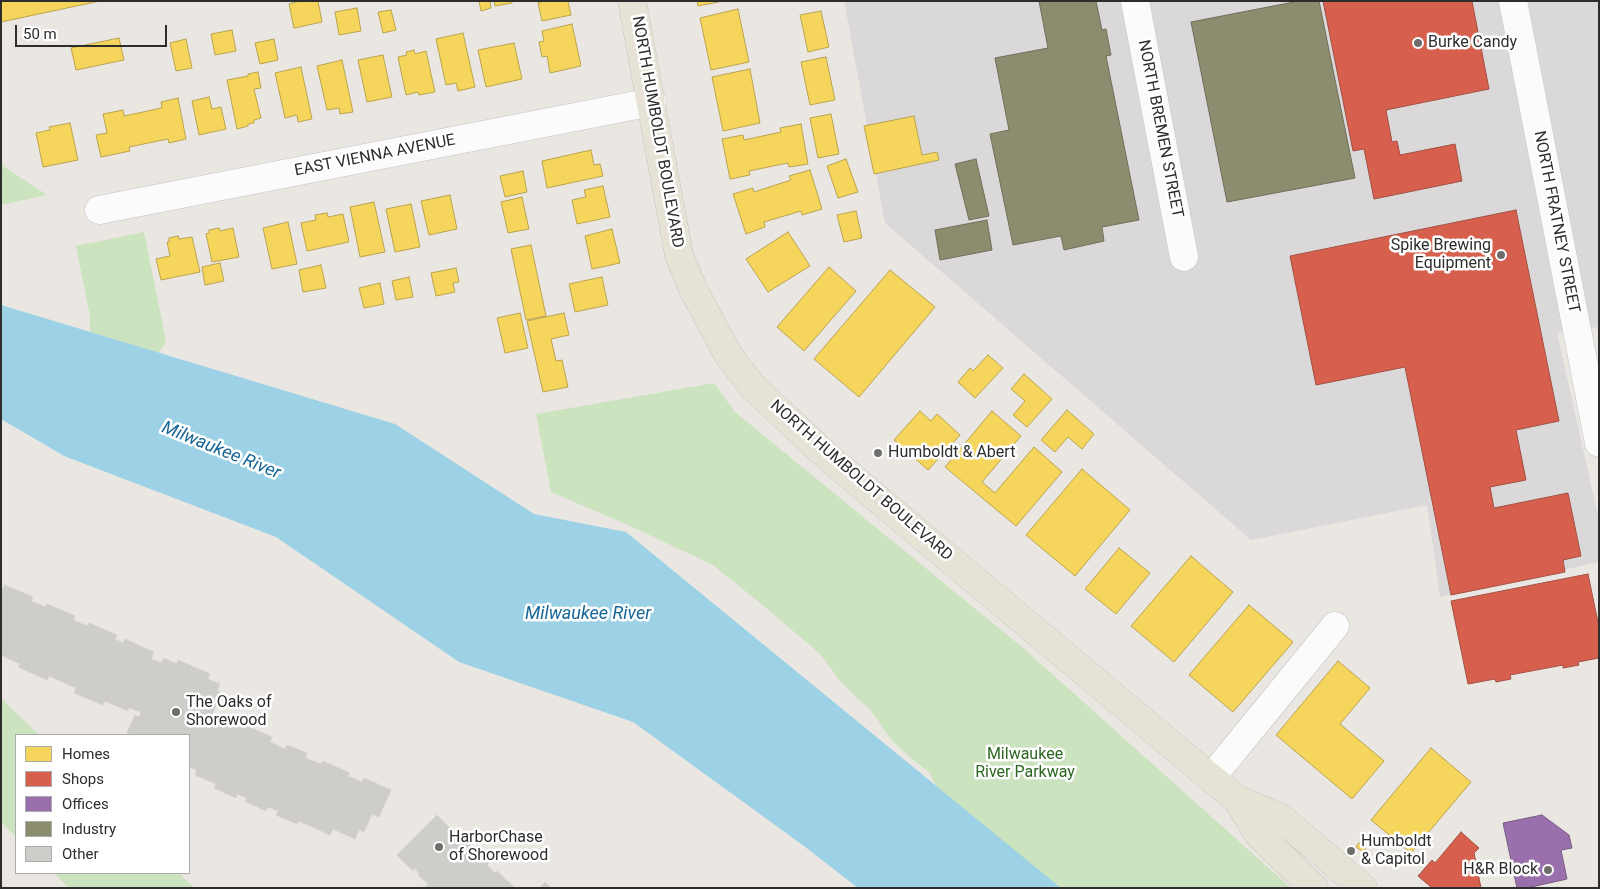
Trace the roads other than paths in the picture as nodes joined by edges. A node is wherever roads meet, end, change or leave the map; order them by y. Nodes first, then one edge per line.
1 (632, 1) edge
2 (1135, 1) edge
3 (1513, 1) edge
4 (652, 102) junction
5 (98, 210) dead end
6 (1184, 257) dead end
7 (1599, 443) edge
8 (1335, 626) dead end
9 (1211, 778) junction
10 (1237, 799) junction
11 (1314, 888) edge
12 (1363, 888) edge

1 - 4 main road, NORTH HUMBOLDT BOULEVARD
2 - 6 street, NORTH BREMEN STREET
3 - 7 street, NORTH FRATNEY STREET
4 - 5 street, EAST VIENNA AVENUE
4 - 9 main road, NORTH HUMBOLDT BOULEVARD
8 - 9 street
9 - 10 main road, NORTH HUMBOLDT BOULEVARD
10 - 11 main road, NORTH HUMBOLDT BOULEVARD
10 - 12 main road, NORTH HUMBOLDT BOULEVARD

